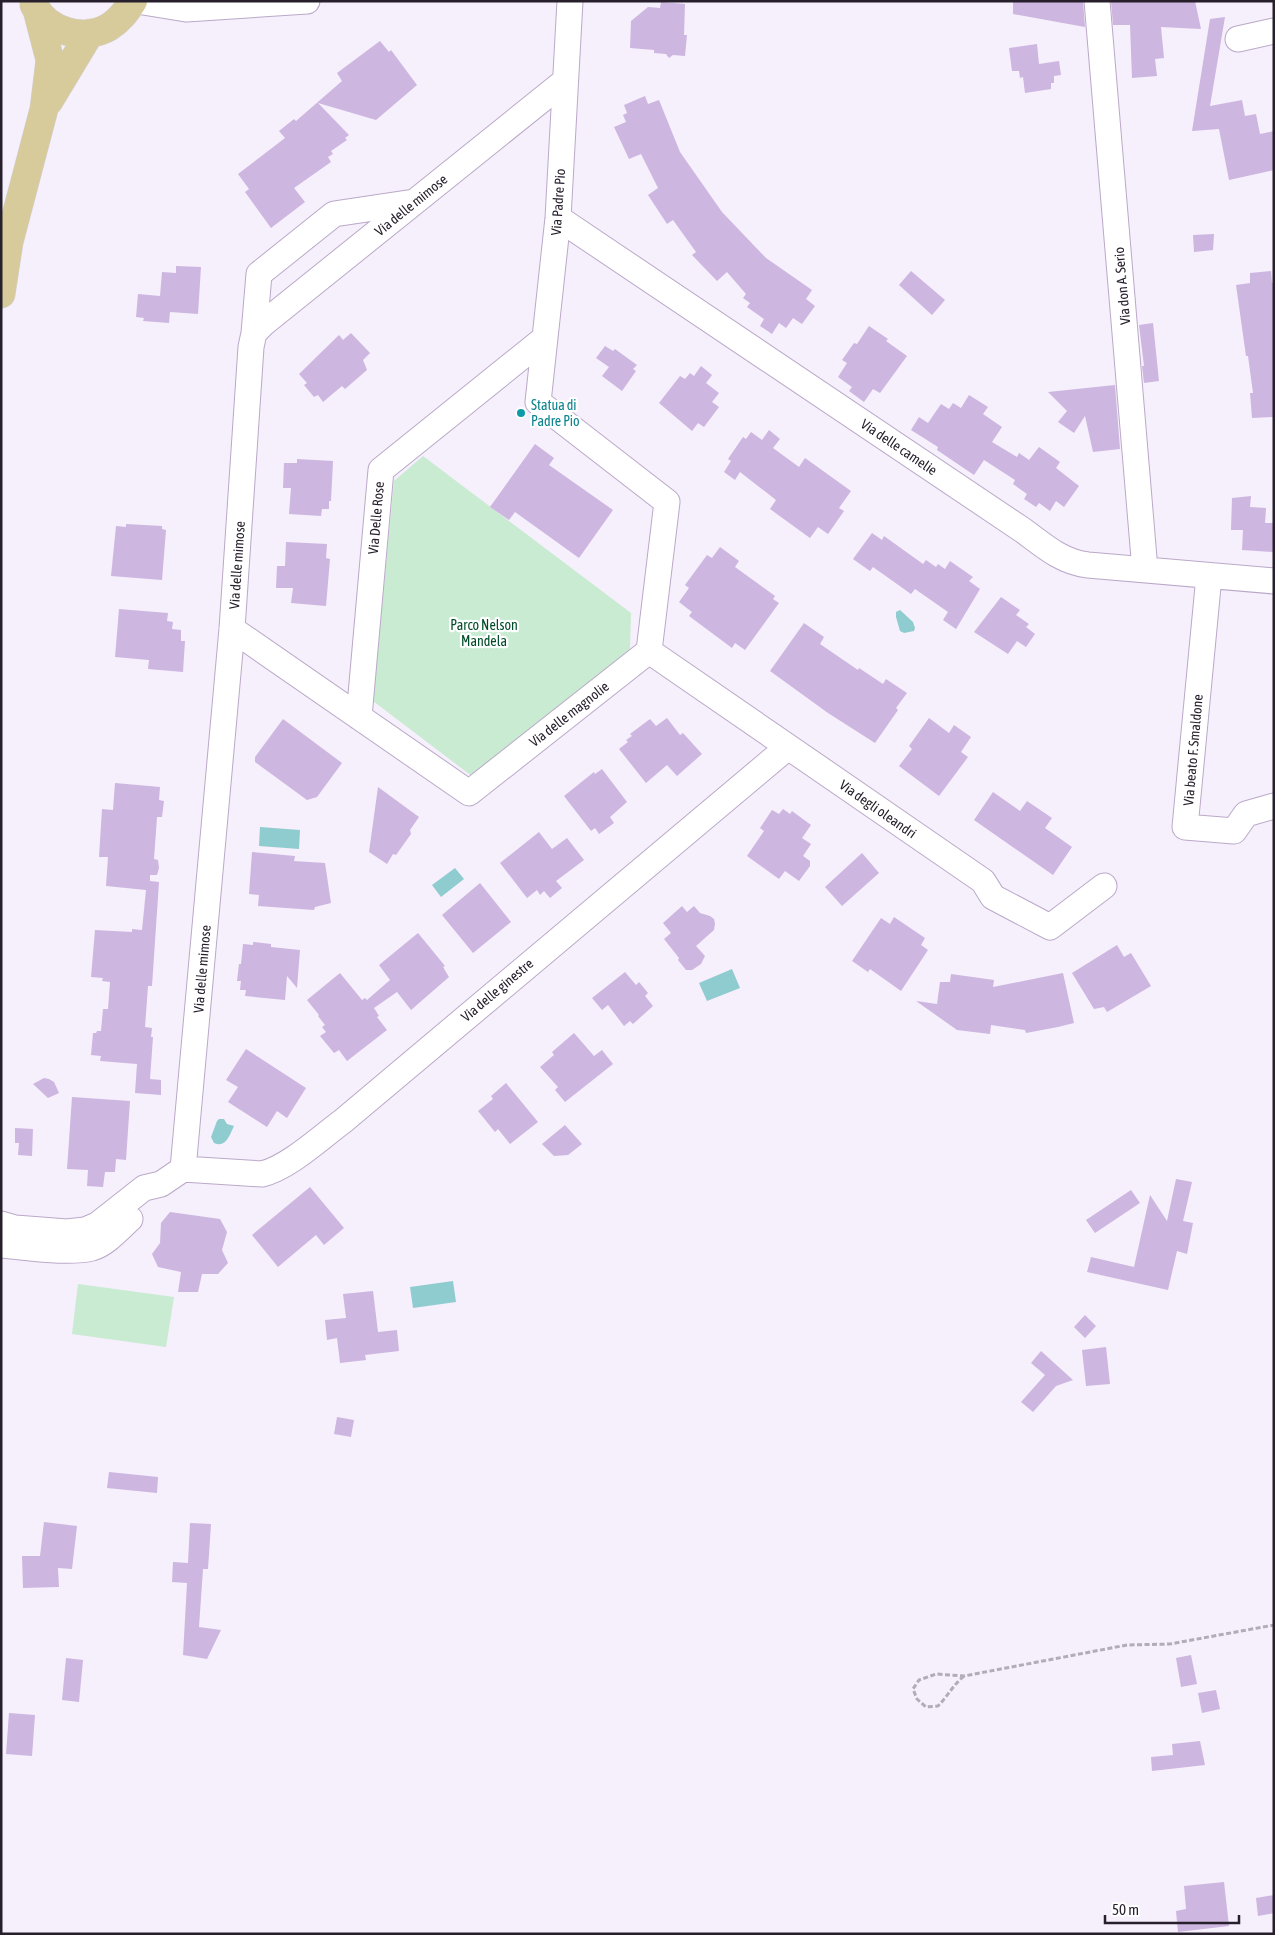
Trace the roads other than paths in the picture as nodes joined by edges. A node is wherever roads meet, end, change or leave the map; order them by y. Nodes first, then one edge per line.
1 (133, 1) edge
2 (137, 1) edge
3 (307, 1) edge
4 (570, 1) edge
5 (1098, 1) edge
6 (180, 5) edge
7 (34, 6) edge
8 (1274, 31) edge
9 (90, 33) junction
10 (1238, 39) dead end
11 (565, 81) junction
12 (44, 108) junction
13 (414, 202) junction
14 (558, 218) junction
15 (1, 294) edge
16 (254, 334) junction
17 (545, 338) junction
18 (1145, 570) junction
19 (1209, 576) junction
20 (1274, 581) edge
21 (232, 630) junction
22 (649, 651) junction
23 (359, 717) junction
24 (788, 747) junction
25 (1274, 806) edge
26 (1104, 886) dead end
27 (183, 1169) junction
28 (161, 1184) junction
29 (1, 1224) edge
30 (1, 1245) edge

1 - 9 main road
2 - 6 street
3 - 6 street
4 - 11 street, Via Padre Pio
5 - 18 street, Via don A. Serio
7 - 9 main road
7 - 12 main road
8 - 10 street
9 - 12 main road
11 - 13 street, Via delle mimose
11 - 14 street, Via Padre Pio
12 - 15 main road
13 - 16 street, Via delle mimose
13 - 16 street
14 - 17 street, Via Padre Pio
14 - 18 street, Via delle camelie
16 - 21 street, Via delle mimose
17 - 22 street, Via Padre Pio
17 - 23 street, Via Delle Rose
18 - 19 street, Via delle camelie
19 - 20 street, Via delle camelie
19 - 25 street, Via beato F. Smaldone
21 - 23 street, Via delle magnolie
21 - 27 street, Via delle mimose
22 - 23 street, Via delle magnolie
22 - 24 street, Via degli oleandri
24 - 26 street, Via degli oleandri
24 - 27 street, Via delle ginestre
27 - 28 street
28 - 29 street
28 - 30 street

